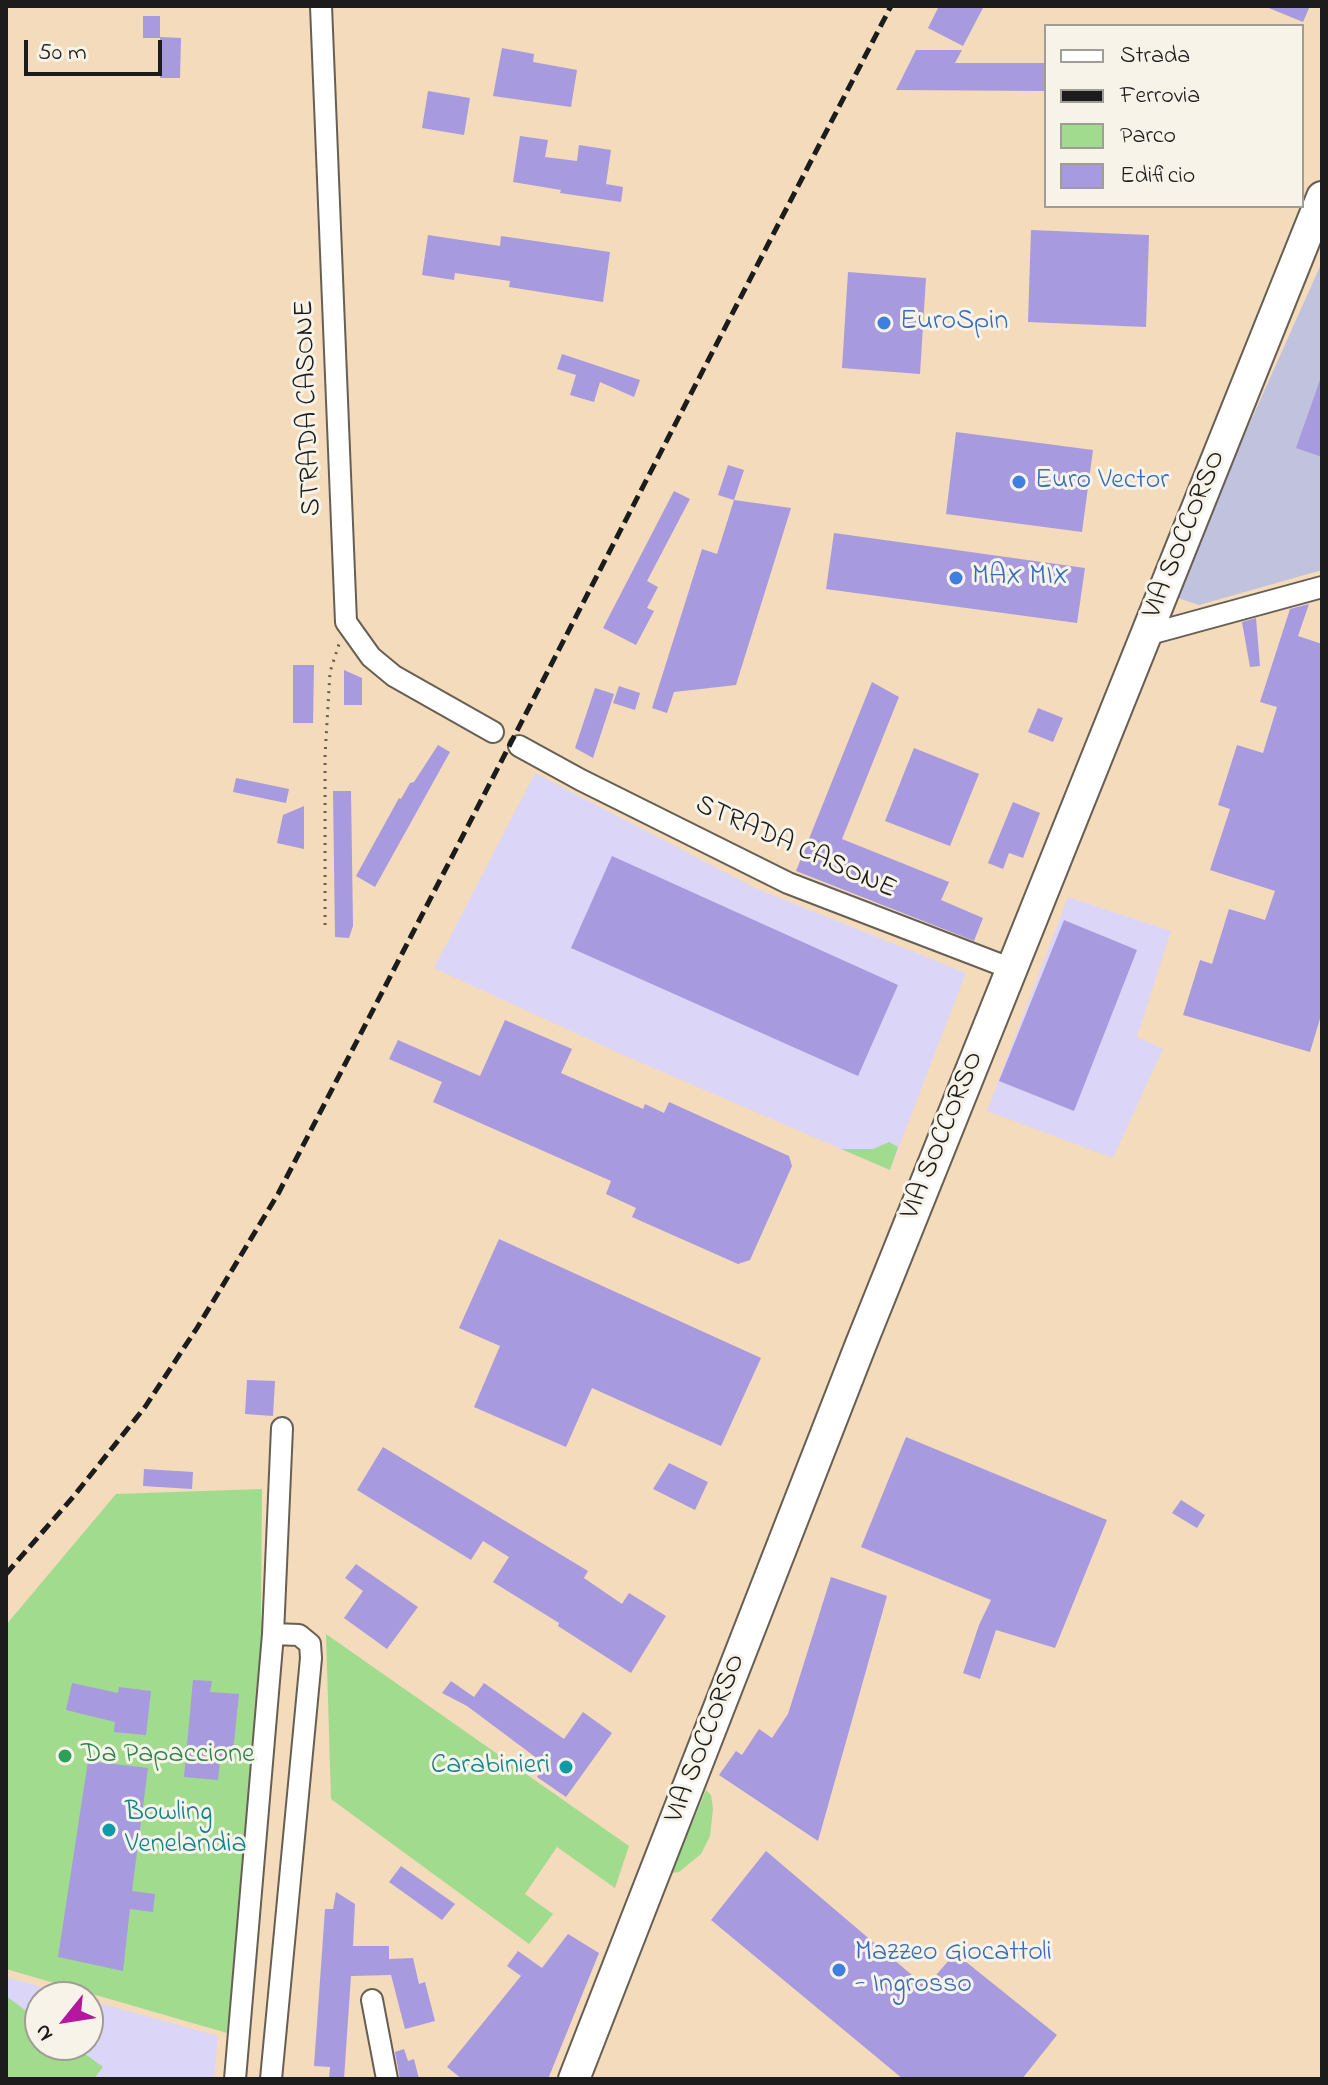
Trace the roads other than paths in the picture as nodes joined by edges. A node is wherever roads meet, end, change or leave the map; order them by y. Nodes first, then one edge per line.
1 (321, 6) edge
2 (1322, 197) edge
3 (1322, 587) edge
4 (1146, 635) junction
5 (493, 732) dead end
6 (519, 746) dead end
7 (1012, 969) junction
8 (282, 1428) dead end
9 (273, 1634) junction
10 (372, 2000) dead end
11 (235, 2079) edge
12 (271, 2079) edge
13 (387, 2079) edge
14 (574, 2079) edge

1 - 5 street, STRADA CASONE
2 - 4 main road, VIA SOCCORSO
3 - 4 street
4 - 7 main road, VIA SOCCORSO
6 - 7 street, STRADA CASONE
7 - 14 main road, VIA SOCCORSO
8 - 9 street
9 - 11 street
9 - 12 street
10 - 13 street

